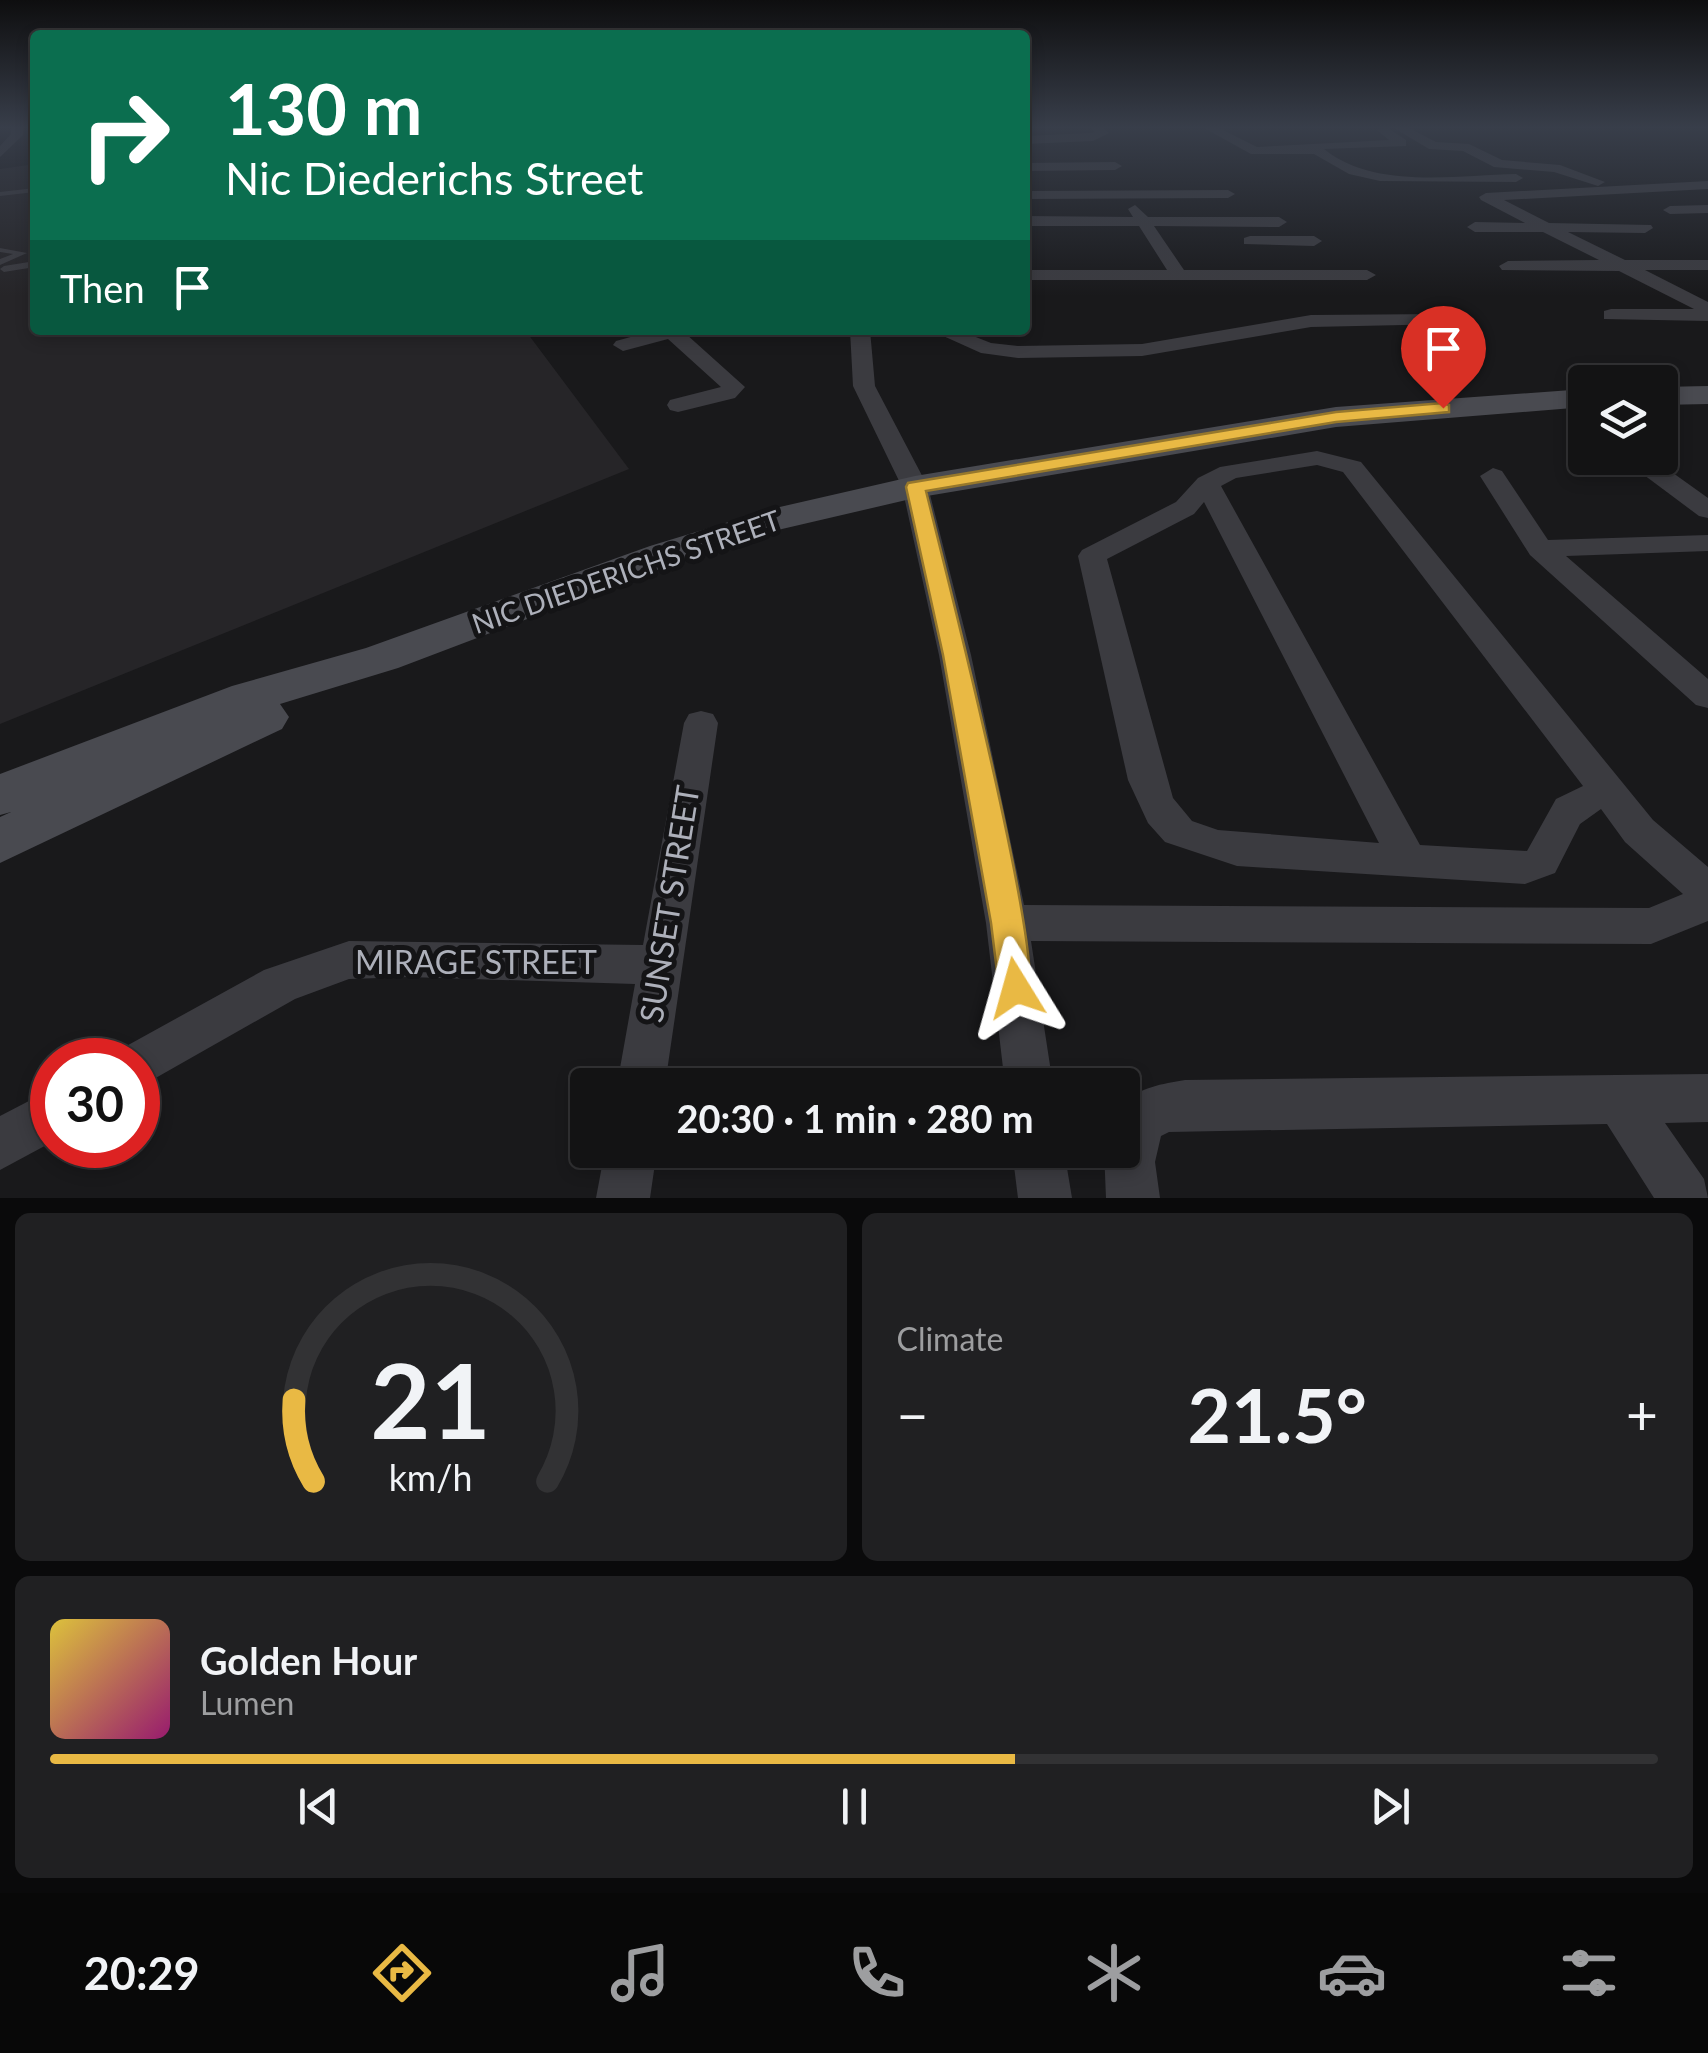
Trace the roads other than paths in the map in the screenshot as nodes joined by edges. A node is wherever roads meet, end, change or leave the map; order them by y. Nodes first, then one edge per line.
1 (1604, 184) edge
2 (1708, 185) edge
3 (1615, 188) junction
4 (30, 191) edge
5 (0, 194) edge
6 (1030, 194) edge
7 (1124, 194) junction
8 (1228, 194) dead end
9 (1397, 194) dead end
10 (1490, 195) junction
11 (1708, 209) edge
12 (1670, 210) dead end
13 (1030, 221) edge
14 (1144, 222) junction
15 (1279, 222) dead end
16 (1475, 227) dead end
17 (1550, 227) junction
18 (1645, 228) dead end
19 (1149, 241) junction
20 (1177, 241) dead end
21 (1236, 241) dead end
22 (1314, 242) dead end
23 (3, 249) edge
24 (30, 262) edge
25 (0, 265) edge
26 (1708, 265) edge
27 (1508, 266) dead end
28 (1624, 266) junction
29 (1030, 274) edge
30 (1367, 275) dead end
31 (1180, 276) junction
32 (1708, 312) edge
33 (1611, 315) dead end
34 (1443, 320) dead end
35 (660, 335) edge
36 (680, 335) edge
37 (860, 335) edge
38 (953, 335) edge
39 (623, 344) dead end
40 (1708, 395) edge
41 (1678, 396) edge
42 (1568, 399) edge
43 (678, 405) dead end
44 (1660, 475) edge
45 (1493, 476) dead end
46 (1207, 483) junction
47 (915, 487) junction
48 (1708, 510) edge
49 (1708, 543) edge
50 (1540, 548) junction
51 (382, 658) junction
52 (1708, 697) edge
53 (701, 723) dead end
54 (1609, 793) junction
55 (0, 795) edge
56 (0, 841) edge
57 (1407, 858) junction
58 (1708, 891) edge
59 (1708, 902) edge
60 (1007, 923) junction
61 (659, 965) junction
62 (160, 1052) edge
63 (644, 1068) edge
64 (1027, 1068) edge
65 (1618, 1098) junction
66 (1708, 1098) edge
67 (30, 1127) edge
68 (0, 1144) edge
69 (628, 1168) edge
70 (1041, 1168) edge
71 (624, 1198) edge
72 (1045, 1198) edge
73 (1133, 1198) edge
74 (1685, 1198) edge

1 - 3 street
2 - 3 street
3 - 10 street
4 - 5 lane
6 - 7 street
7 - 8 street
7 - 14 street
9 - 10 street
10 - 17 street
11 - 12 street
13 - 14 street
14 - 15 street
14 - 19 street
16 - 17 street
17 - 18 street
17 - 28 street
19 - 20 street
19 - 31 street
21 - 22 street
23 - 25 lane
24 - 25 lane
26 - 28 street
27 - 28 street
28 - 32 street
29 - 31 street
30 - 31 street
32 - 33 street
34 - 38 street
35 - 39 street
36 - 43 street
37 - 47 street
40 - 41 street
42 - 47 street, NIC DIEDERICHS STREET
44 - 48 street
45 - 50 street
46 - 54 street
46 - 57 street
46 - 57 street
47 - 51 street, NIC DIEDERICHS STREET
47 - 60 street
49 - 50 street
50 - 52 street
51 - 55 street, NIC DIEDERICHS STREET
51 - 56 street, NIC DIEDERICHS STREET
53 - 61 street, SUNSET STREET
54 - 57 street
54 - 58 street
59 - 60 street
60 - 64 street
61 - 62 street, MIRAGE STREET
61 - 63 street, SUNSET STREET
65 - 66 street
65 - 73 street
65 - 74 street
67 - 68 street
69 - 71 street
70 - 72 street

